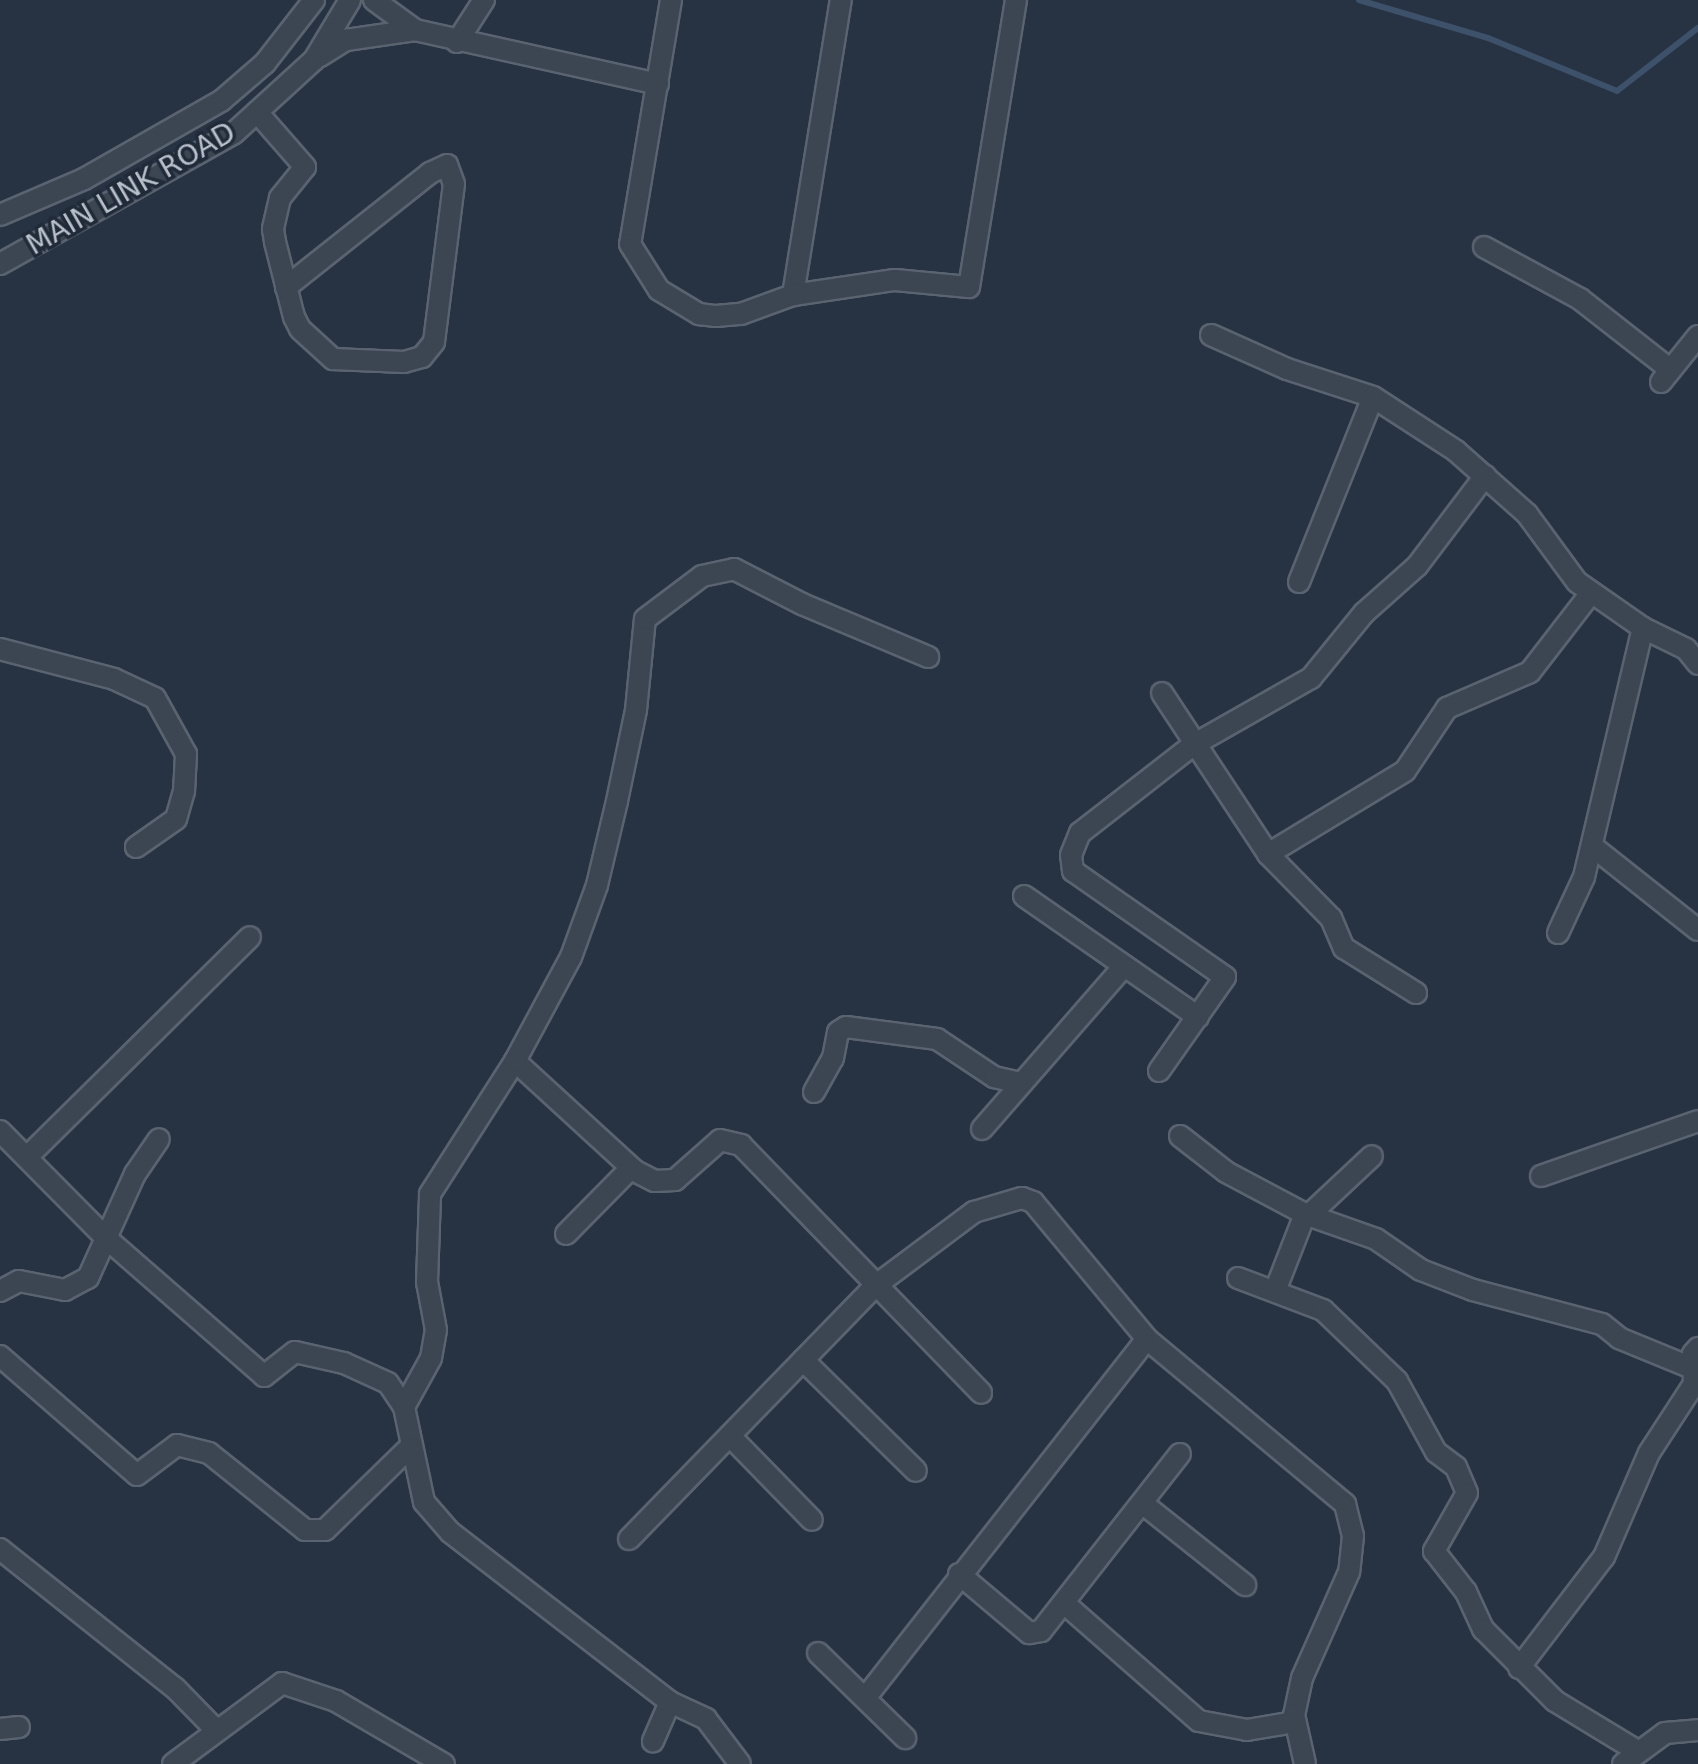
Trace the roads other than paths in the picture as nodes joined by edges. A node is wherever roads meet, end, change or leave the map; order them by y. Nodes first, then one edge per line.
1 (314, 0) edge
2 (350, 0) edge
3 (374, 0) edge
4 (484, 0) edge
5 (671, 0) edge
6 (841, 0) edge
7 (1016, 0) edge
8 (415, 30) junction
9 (457, 42) junction
10 (314, 60) junction
11 (658, 84) junction
12 (257, 112) junction
13 (0, 215) edge
14 (1484, 247) dead end
15 (0, 264) edge
16 (286, 287) junction
17 (793, 295) junction
18 (1211, 335) dead end
19 (1698, 336) edge
20 (1373, 397) junction
21 (1485, 476) junction
22 (1299, 582) dead end
23 (1591, 593) junction
24 (1643, 628) junction
25 (0, 649) edge
26 (1694, 650) edge
27 (928, 657) dead end
28 (1162, 693) dead end
29 (1193, 745) junction
30 (1592, 846) junction
31 (136, 847) dead end
32 (1268, 854) junction
33 (1024, 896) dead end
34 (1698, 930) edge
35 (1558, 933) dead end
36 (250, 937) dead end
37 (1124, 966) junction
38 (1416, 993) dead end
39 (1198, 1017) junction
40 (515, 1061) junction
41 (1159, 1071) dead end
42 (1020, 1083) junction
43 (814, 1092) dead end
44 (1698, 1121) edge
45 (982, 1129) dead end
46 (0, 1131) edge
47 (1180, 1136) dead end
48 (159, 1139) dead end
49 (1372, 1156) dead end
50 (27, 1157) junction
51 (631, 1168) junction
52 (1541, 1176) dead end
53 (1307, 1214) junction
54 (566, 1234) dead end
55 (106, 1238) junction
56 (1238, 1278) dead end
57 (875, 1286) junction
58 (0, 1291) edge
59 (1275, 1291) junction
60 (1147, 1339) junction
61 (1698, 1348) edge
62 (0, 1356) edge
63 (803, 1360) junction
64 (1697, 1370) edge
65 (981, 1393) dead end
66 (404, 1407) junction
67 (730, 1436) junction
68 (410, 1447) junction
69 (1180, 1454) dead end
70 (916, 1471) dead end
71 (1142, 1503) junction
72 (812, 1520) dead end
73 (629, 1539) dead end
74 (0, 1549) edge
75 (959, 1574) junction
76 (1245, 1585) dead end
77 (1064, 1603) junction
78 (818, 1653) dead end
79 (1519, 1668) junction
80 (866, 1697) junction
81 (670, 1702) junction
82 (1295, 1722) junction
83 (216, 1730) junction
84 (1698, 1730) edge
85 (905, 1738) dead end
86 (653, 1741) dead end
87 (1631, 1758) edge
88 (173, 1764) edge
89 (444, 1764) edge
90 (740, 1764) edge
91 (1305, 1764) edge

1 - 13 street, MAIN LINK ROAD
2 - 10 street, MAIN LINK ROAD
3 - 8 street
4 - 9 street
5 - 11 street
6 - 17 street
7 - 17 street
8 - 9 street
8 - 10 street
9 - 11 street
10 - 12 street, MAIN LINK ROAD
11 - 17 street
12 - 15 street, MAIN LINK ROAD
12 - 16 street
14 - 19 street
16 - 16 street
18 - 20 street
20 - 21 street
20 - 22 street
21 - 23 street
21 - 29 street
23 - 24 street
23 - 32 street
24 - 26 street
24 - 30 street
25 - 31 street
27 - 40 street
28 - 29 street
29 - 32 street
29 - 39 street
30 - 34 street
30 - 35 street
32 - 38 street
33 - 37 street
36 - 50 street
37 - 39 street
37 - 42 street
39 - 41 street
40 - 51 street
40 - 66 street
42 - 43 street
42 - 45 street
44 - 52 street
46 - 50 street
47 - 53 street
48 - 55 street
49 - 53 street
50 - 55 street
51 - 54 street
51 - 57 street
53 - 59 street
53 - 64 street
55 - 58 street
55 - 66 street
56 - 59 street
57 - 60 street
57 - 63 street
57 - 65 street
59 - 79 street
60 - 75 street
60 - 82 street
61 - 64 street
62 - 68 street
63 - 67 street
63 - 70 street
64 - 79 street
66 - 68 street
67 - 72 street
67 - 73 street
68 - 81 street
69 - 71 street
71 - 76 street
71 - 77 street
74 - 83 street
75 - 77 street
75 - 80 street
77 - 82 street
78 - 80 street
79 - 87 street
80 - 85 street
81 - 86 street
81 - 90 street
82 - 91 street
83 - 88 street
83 - 89 street
84 - 87 street

